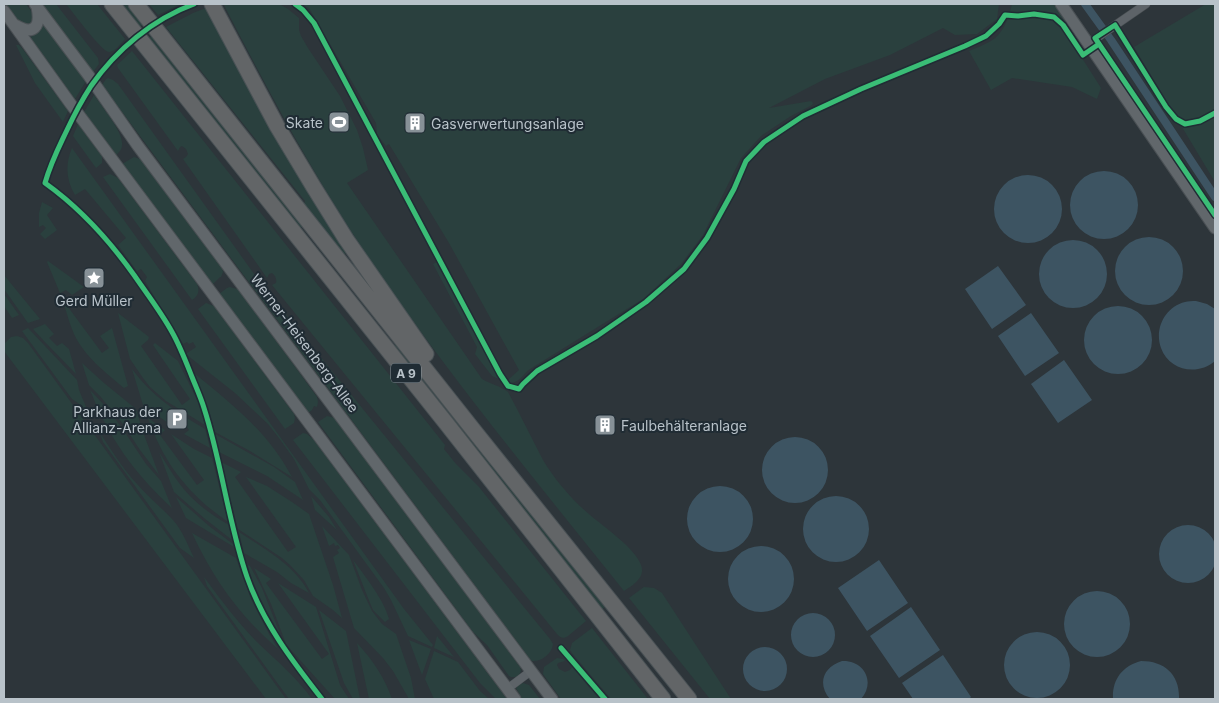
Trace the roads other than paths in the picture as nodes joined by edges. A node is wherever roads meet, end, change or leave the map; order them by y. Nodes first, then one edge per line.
1 (112, 4) edge
2 (136, 4) edge
3 (212, 4) edge
4 (1061, 4) edge
5 (1146, 4) edge
6 (36, 5) edge
7 (4, 11) edge
8 (15, 26) junction
9 (1088, 44) junction
10 (1215, 228) edge
11 (475, 432) junction
12 (531, 671) junction
13 (507, 689) junction
14 (515, 699) edge
15 (552, 699) edge
16 (663, 699) edge
17 (689, 699) edge

1 - 16 highway, A 9
2 - 11 highway, A 9
3 - 11 highway
4 - 9 street
5 - 9 street
6 - 8 street
6 - 12 street, Werner-Heisenberg-Allee
7 - 8 street
8 - 13 street
9 - 10 street
11 - 17 highway, A 9
12 - 13 street
12 - 15 street, Werner-Heisenberg-Allee
13 - 14 street

